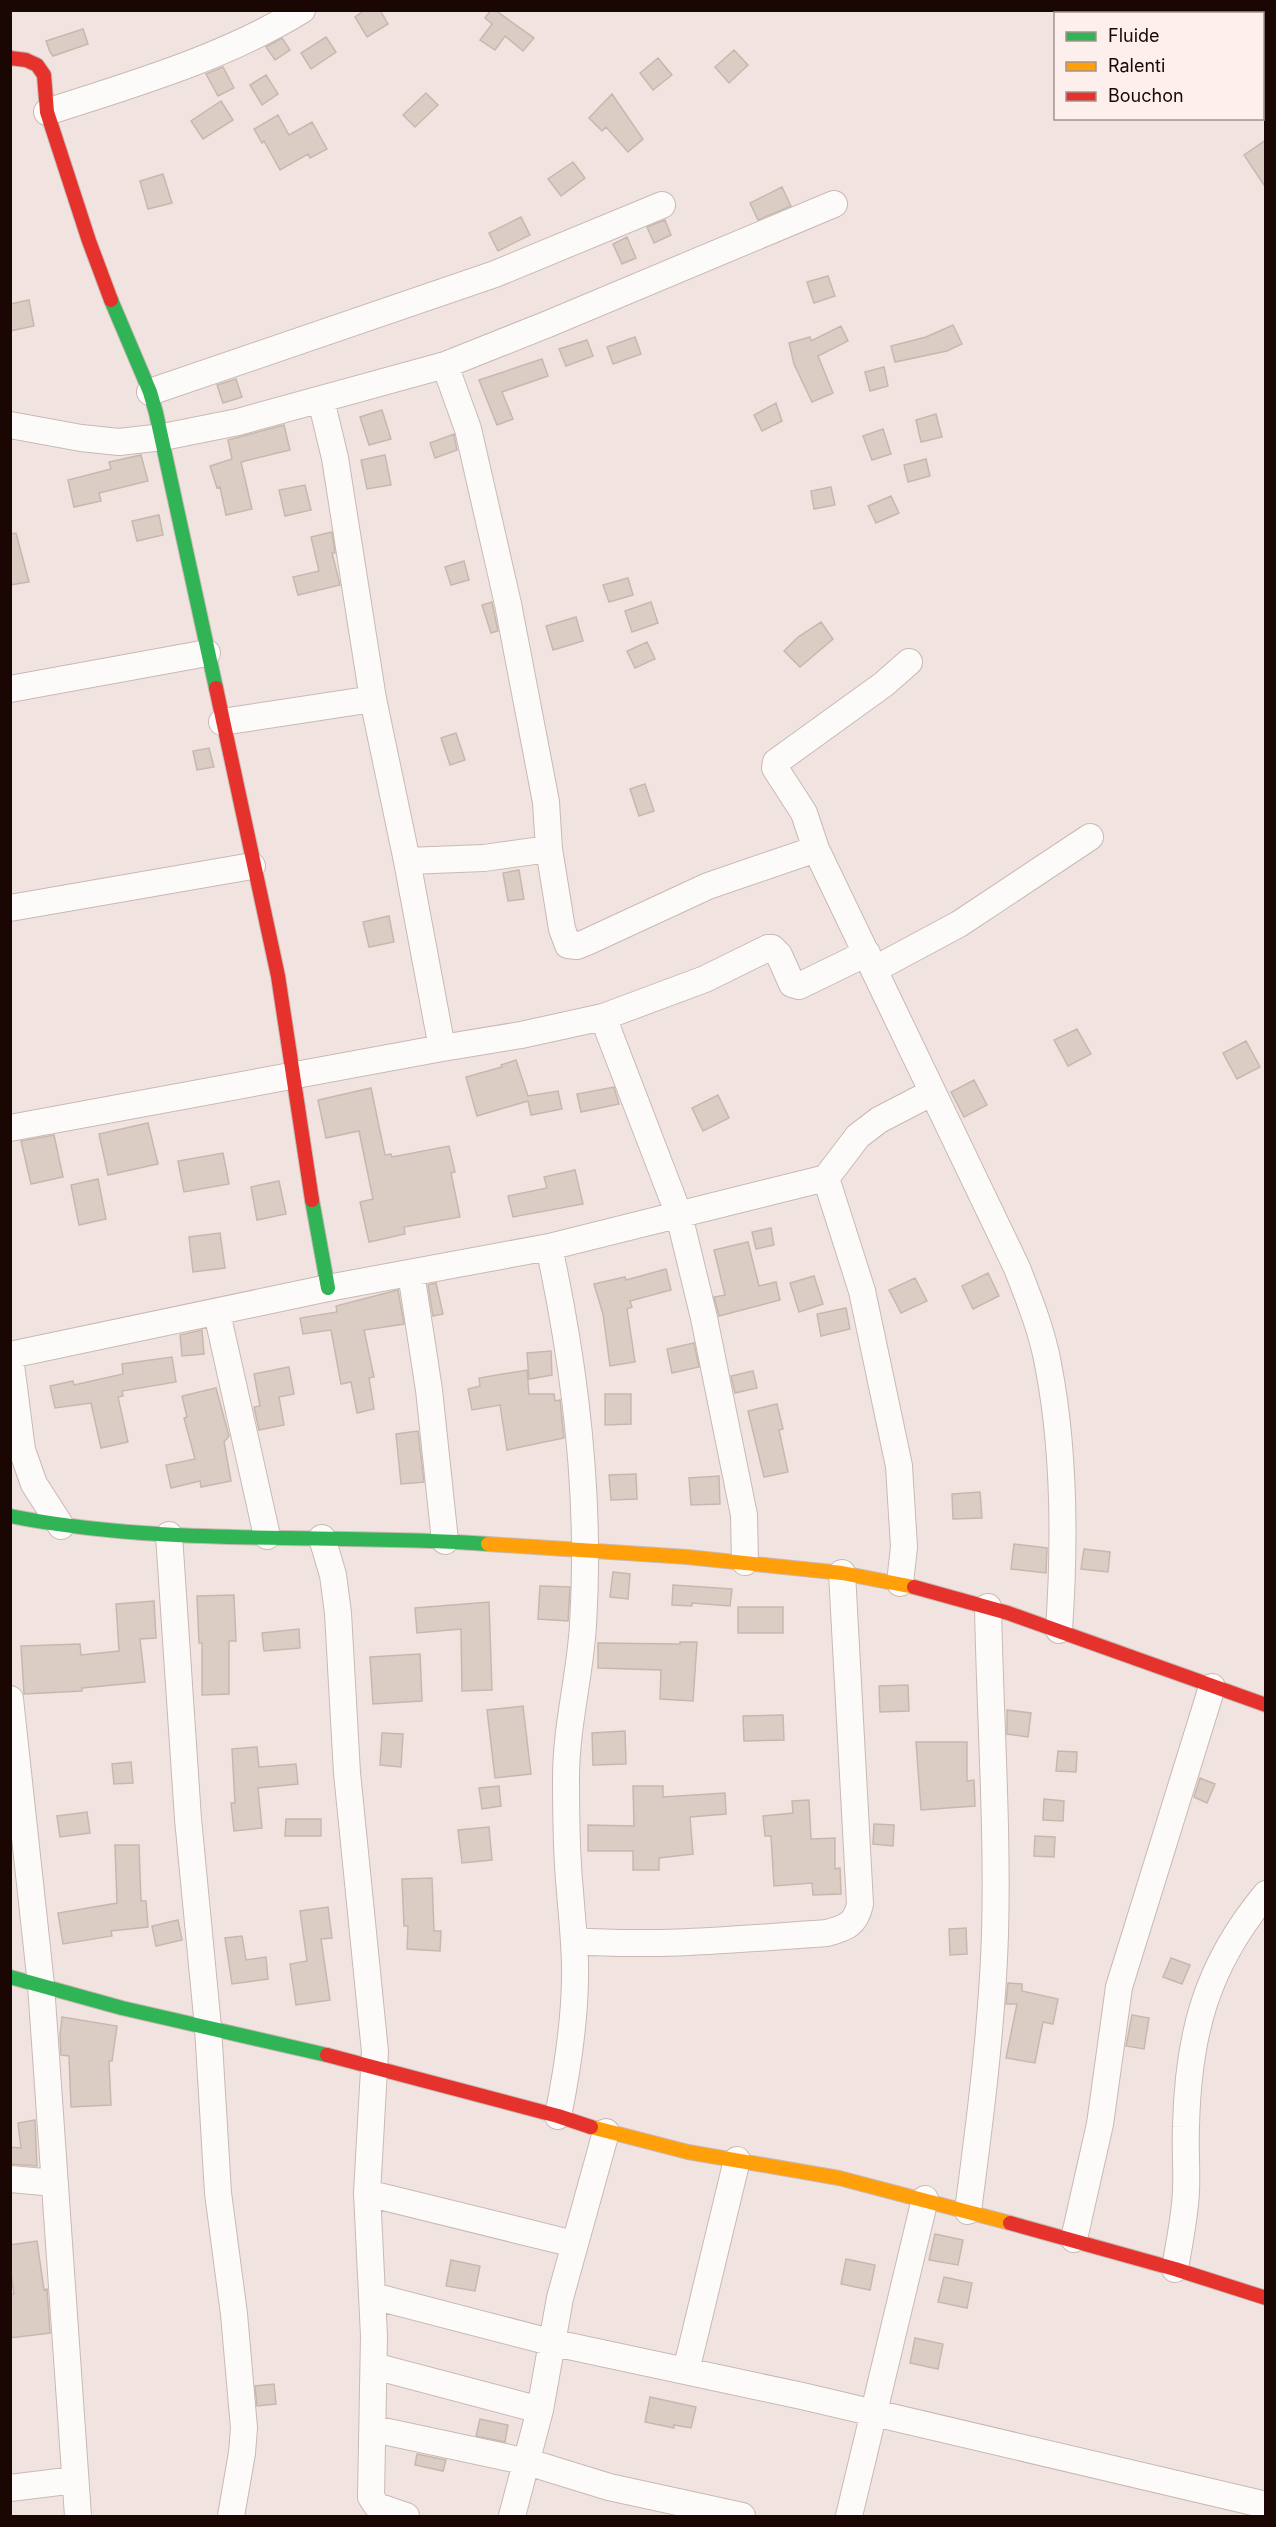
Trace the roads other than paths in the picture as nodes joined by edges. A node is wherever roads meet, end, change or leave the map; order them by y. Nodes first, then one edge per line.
1 (302, 10) edge
2 (10, 58) edge
3 (47, 112) junction
4 (834, 204) dead end
5 (662, 205) dead end
6 (445, 364) junction
7 (150, 392) junction
8 (321, 400) junction
9 (10, 425) edge
10 (163, 437) junction
11 (207, 653) junction
12 (909, 662) dead end
13 (10, 689) edge
14 (374, 699) junction
15 (222, 722) junction
16 (1090, 837) dead end
17 (549, 849) junction
18 (816, 849) junction
19 (407, 861) junction
20 (252, 866) junction
21 (10, 908) edge
22 (871, 961) junction
23 (603, 1017) junction
24 (442, 1048) junction
25 (293, 1075) junction
26 (931, 1093) junction
27 (10, 1128) edge
28 (826, 1178) junction
29 (679, 1215) junction
30 (549, 1246) junction
31 (411, 1273) junction
32 (328, 1288) junction
33 (217, 1313) junction
34 (10, 1356) edge
35 (16, 1461) edge
36 (10, 1516) edge
37 (61, 1526) junction
38 (169, 1535) junction
39 (267, 1536) junction
40 (322, 1538) junction
41 (445, 1541) junction
42 (585, 1551) junction
43 (746, 1562) junction
44 (843, 1573) junction
45 (900, 1583) junction
46 (988, 1607) junction
47 (1059, 1630) junction
48 (1212, 1687) junction
49 (10, 1699) edge
50 (1266, 1706) edge
51 (1266, 1894) edge
52 (574, 1941) junction
53 (10, 1977) edge
54 (41, 1985) junction
55 (208, 2027) junction
56 (374, 2066) junction
57 (558, 2116) junction
58 (606, 2132) junction
59 (737, 2160) junction
60 (10, 2179) edge
61 (55, 2183) junction
62 (368, 2193) junction
63 (925, 2199) junction
64 (968, 2211) junction
65 (1074, 2239) junction
66 (573, 2244) junction
67 (1175, 2269) junction
68 (373, 2296) junction
69 (1266, 2298) edge
70 (550, 2342) junction
71 (374, 2366) junction
72 (686, 2371) junction
73 (540, 2410) junction
74 (872, 2413) junction
75 (374, 2429) junction
76 (528, 2462) junction
77 (75, 2480) junction
78 (10, 2488) edge
79 (1266, 2505) edge
80 (78, 2517) edge
81 (231, 2517) edge
82 (406, 2517) edge
83 (512, 2517) edge
84 (742, 2517) edge
85 (849, 2517) edge

1 - 3 street
2 - 3 street
3 - 7 street
4 - 6 street
5 - 7 street
6 - 8 street
6 - 17 street
7 - 10 street
8 - 10 street
8 - 14 street
9 - 10 street
10 - 11 street
11 - 13 street
11 - 15 street
12 - 18 street
14 - 15 street
14 - 19 street
15 - 20 street
16 - 22 street
17 - 18 street
17 - 19 street
18 - 22 street
19 - 24 street
20 - 21 street
20 - 25 street
22 - 23 street
22 - 26 street
23 - 24 street
23 - 29 street
24 - 25 street
25 - 27 street
25 - 32 street
26 - 28 street
26 - 47 street
28 - 29 street
28 - 45 street
29 - 30 street
29 - 43 street
30 - 31 street
30 - 42 street
31 - 32 street
31 - 41 street
32 - 33 street
33 - 34 street
33 - 39 street
34 - 35 street
35 - 37 street
36 - 37 street
37 - 38 street
38 - 39 street
38 - 55 street
39 - 40 street
40 - 41 street
40 - 56 street
41 - 42 street
42 - 43 street
42 - 52 street
43 - 44 street
44 - 45 street
44 - 52 street
45 - 46 street
46 - 47 street
46 - 64 street
47 - 48 street
48 - 50 street
48 - 65 street
49 - 54 street
51 - 67 street
52 - 57 street
53 - 54 street
54 - 55 street
54 - 61 street
55 - 56 street
55 - 81 street
56 - 57 street
56 - 62 street
57 - 58 street
58 - 59 street
58 - 66 street
59 - 63 street
59 - 72 street
60 - 61 street
61 - 77 street
62 - 66 street
62 - 68 street
63 - 64 street
63 - 74 street
64 - 65 street
65 - 67 street
66 - 70 street
67 - 69 street
68 - 70 street
68 - 71 street
70 - 72 street
70 - 73 street
71 - 73 street
71 - 75 street
72 - 74 street
73 - 76 street
74 - 79 street
74 - 85 street
75 - 76 street
75 - 82 street
76 - 83 street
76 - 84 street
77 - 78 street
77 - 80 street

